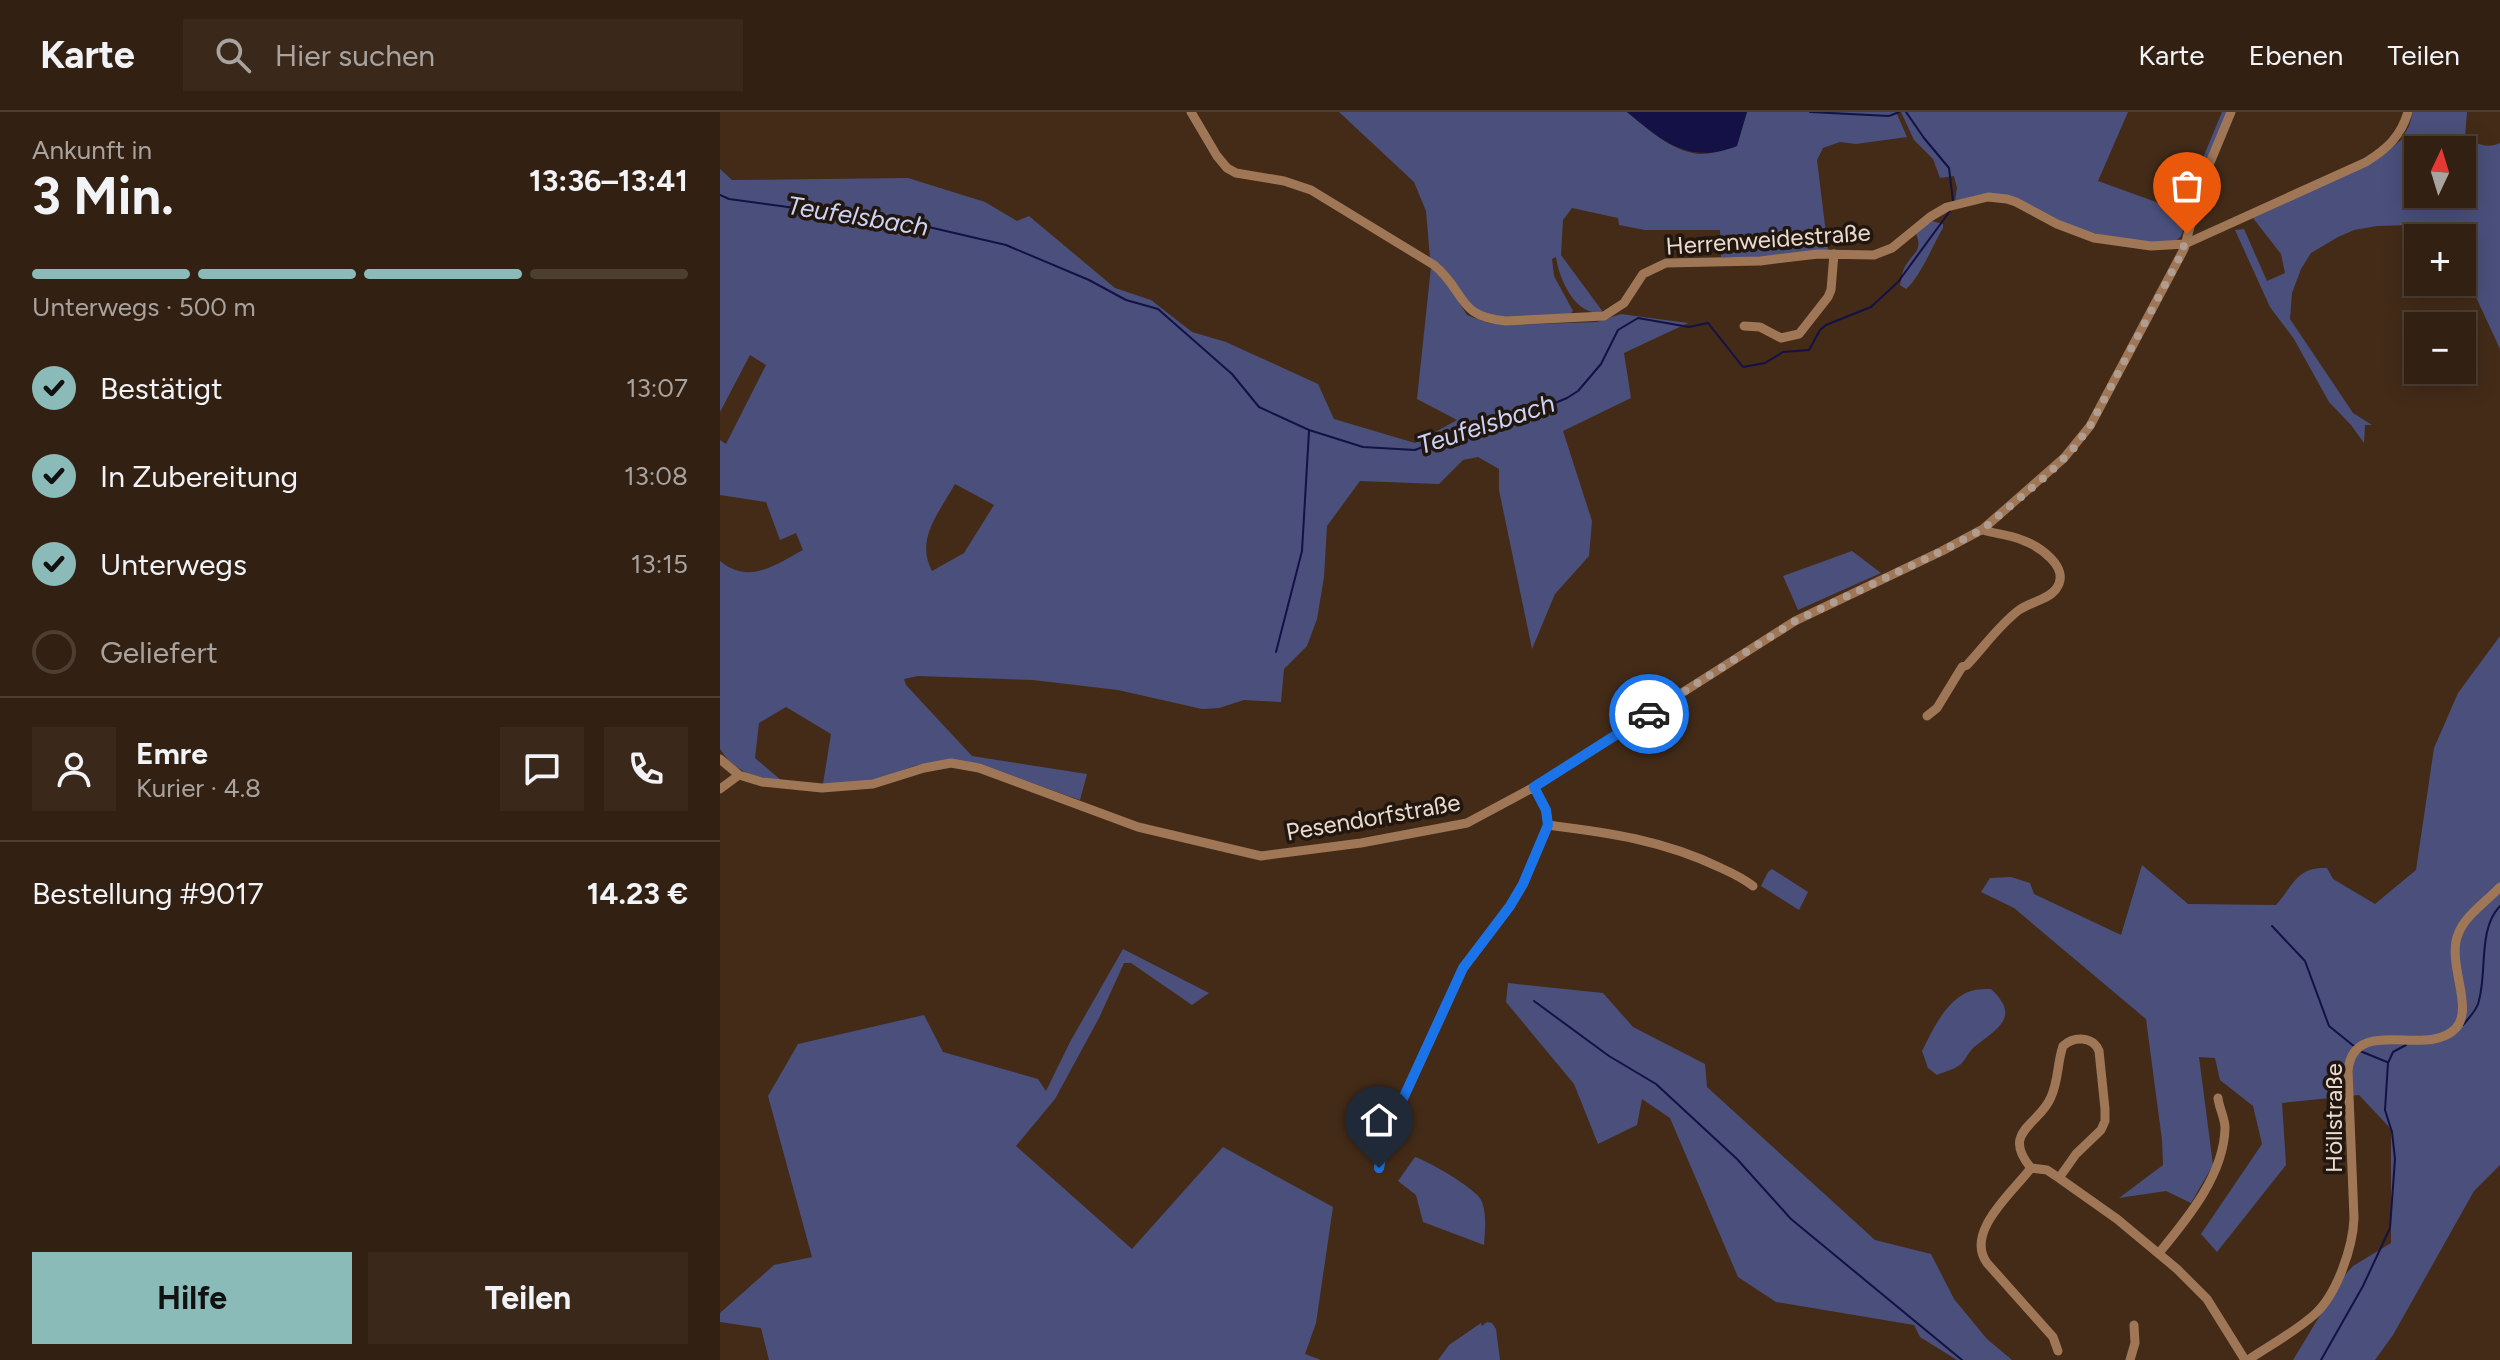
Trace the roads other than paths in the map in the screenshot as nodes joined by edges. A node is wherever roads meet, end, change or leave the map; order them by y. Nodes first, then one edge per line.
1 (1191, 112) edge
2 (2231, 112) edge
3 (2408, 112) edge
4 (2185, 244) junction
5 (1834, 254) junction
6 (1744, 326) dead end
7 (1983, 529) junction
8 (1931, 710) dead end
9 (720, 759) edge
10 (739, 775) junction
11 (1534, 787) junction
12 (720, 789) edge
13 (1548, 825) junction
14 (1753, 886) dead end
15 (2500, 887) edge
16 (2218, 1098) dead end
17 (1379, 1168) dead end
18 (2031, 1168) junction
19 (2059, 1178) junction
20 (2159, 1253) junction
21 (2134, 1325) dead end
22 (2058, 1351) dead end
23 (2130, 1360) edge
24 (2247, 1360) edge

1 - 5 street, Herrenweidestraße
2 - 4 street, Pesendorfstraße
3 - 4 street
4 - 5 street, Herrenweidestraße
4 - 7 street, Pesendorfstraße
5 - 6 street
7 - 8 street
7 - 11 street, Pesendorfstraße
9 - 10 street, Pesendorfstraße
10 - 11 street, Pesendorfstraße
10 - 12 street
11 - 13 street
13 - 14 street
13 - 17 street
15 - 24 street, Höllstraße
16 - 20 street
18 - 19 street
18 - 19 street
18 - 22 street
19 - 20 street
20 - 24 street
21 - 23 street

